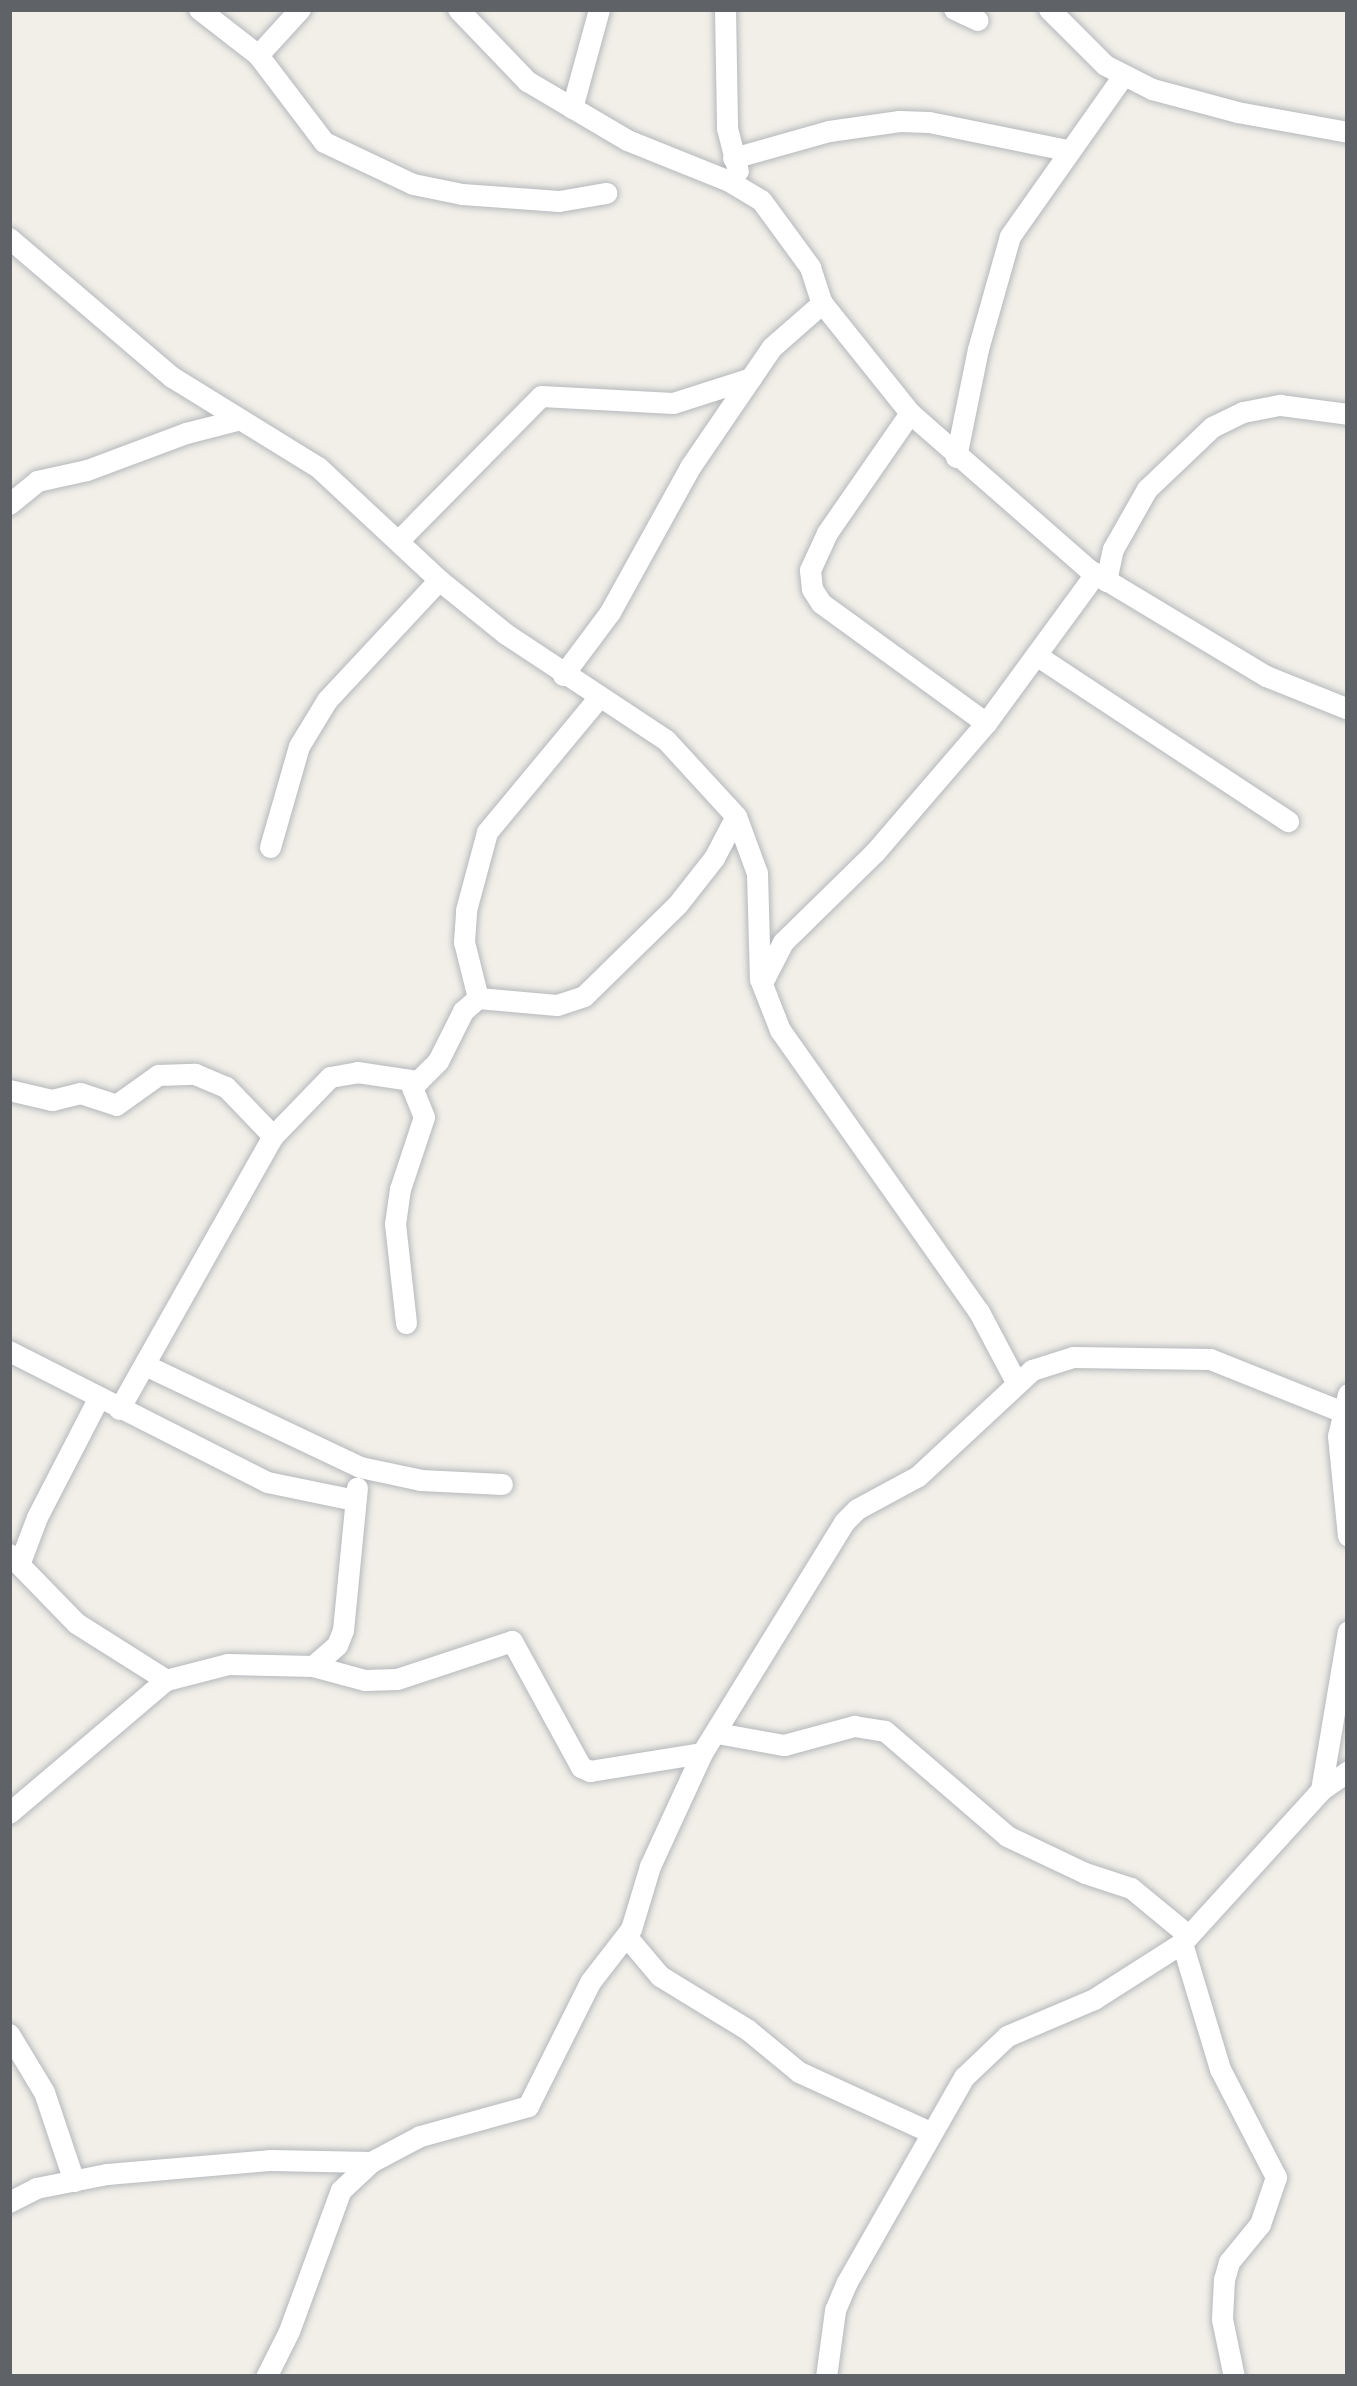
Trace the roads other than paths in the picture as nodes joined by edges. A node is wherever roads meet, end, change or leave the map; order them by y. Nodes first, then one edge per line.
1 (199, 9) edge
2 (300, 9) edge
3 (458, 9) edge
4 (598, 9) edge
5 (725, 9) edge
6 (954, 9) edge
7 (1049, 9) edge
8 (978, 20) dead end
9 (258, 55) junction
10 (1124, 76) junction
11 (572, 108) junction
12 (1348, 132) edge
13 (1067, 150) junction
14 (733, 158) junction
15 (745, 188) junction
16 (606, 193) dead end
17 (9, 238) edge
18 (822, 303) junction
19 (751, 378) junction
20 (910, 412) junction
21 (1348, 415) edge
22 (237, 420) junction
23 (956, 457) junction
24 (9, 504) edge
25 (399, 540) junction
26 (1101, 578) junction
27 (439, 580) junction
28 (1036, 655) junction
29 (563, 675) junction
30 (598, 697) junction
31 (1348, 710) edge
32 (986, 723) junction
33 (736, 816) junction
34 (1288, 821) dead end
35 (270, 847) dead end
36 (762, 985) junction
37 (478, 998) junction
38 (410, 1083) junction
39 (9, 1090) edge
40 (273, 1136) junction
41 (406, 1323) dead end
42 (9, 1351) edge
43 (145, 1366) junction
44 (1015, 1380) junction
45 (1344, 1402) edge
46 (109, 1404) junction
47 (360, 1467) junction
48 (502, 1484) dead end
49 (355, 1500) junction
50 (1348, 1536) edge
51 (15, 1558) edge
52 (1348, 1630) edge
53 (313, 1666) junction
54 (166, 1681) junction
55 (717, 1733) junction
56 (702, 1753) junction
57 (1348, 1771) edge
58 (1321, 1790) junction
59 (9, 1813) edge
60 (627, 1937) junction
61 (1185, 1939) junction
62 (9, 2034) edge
63 (928, 2132) junction
64 (370, 2162) junction
65 (74, 2181) junction
66 (9, 2202) edge
67 (266, 2377) edge
68 (826, 2377) edge
69 (1234, 2377) edge

1 - 9 street
2 - 9 street
3 - 11 street
4 - 11 street
5 - 14 street
6 - 8 street
7 - 10 street
9 - 16 street
10 - 12 street
10 - 13 street
11 - 15 street
13 - 14 street
13 - 23 street
14 - 15 street
15 - 18 street
17 - 22 street
18 - 19 street
18 - 20 street
19 - 25 street
19 - 29 street
20 - 23 street
20 - 32 street
21 - 26 street
22 - 24 street
22 - 25 street
23 - 26 street
25 - 27 street
26 - 28 street
26 - 31 street
27 - 29 street
27 - 35 street
28 - 32 street
28 - 34 street
29 - 30 street
30 - 33 street
30 - 37 street
32 - 36 street
33 - 36 street
33 - 37 street
36 - 44 street
37 - 38 street
38 - 40 street
38 - 41 street
39 - 40 street
40 - 43 street
42 - 46 street
43 - 46 street
43 - 47 street
44 - 45 street
44 - 55 street
45 - 50 street
46 - 49 street
46 - 51 street
47 - 48 street
47 - 49 street
49 - 53 street
51 - 54 street
52 - 58 street
53 - 54 street
53 - 56 street
54 - 59 street
55 - 56 street
55 - 61 street
56 - 60 street
57 - 58 street
58 - 61 street
60 - 63 street
60 - 64 street
61 - 63 street
61 - 69 street
62 - 65 street
63 - 68 street
64 - 65 street
64 - 67 street
65 - 66 street

